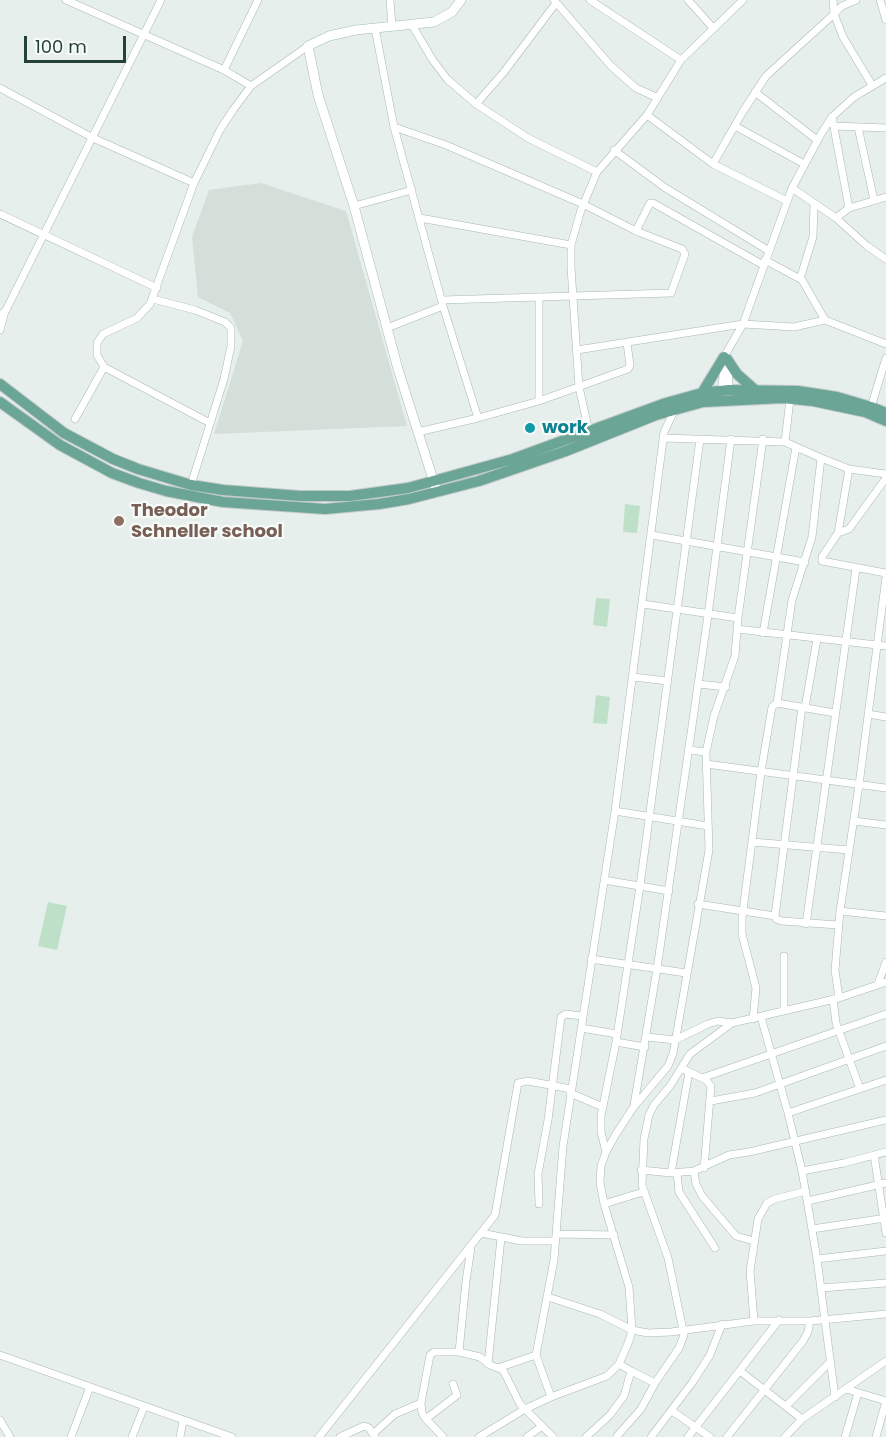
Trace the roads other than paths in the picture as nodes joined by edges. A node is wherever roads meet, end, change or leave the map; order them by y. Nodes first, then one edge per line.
1 (161, 0) edge
2 (258, 0) edge
3 (390, 0) edge
4 (461, 0) edge
5 (590, 0) edge
6 (688, 0) edge
7 (743, 0) edge
8 (833, 0) edge
9 (856, 0) edge
10 (880, 0) edge
11 (70, 1) edge
12 (555, 2) edge
13 (834, 14) junction
14 (886, 20) edge
15 (412, 25) junction
16 (392, 26) junction
17 (375, 28) junction
18 (713, 28) junction
19 (143, 34) junction
20 (308, 46) junction
21 (681, 60) junction
22 (224, 70) junction
23 (886, 78) edge
24 (872, 85) junction
25 (251, 86) junction
26 (0, 88) edge
27 (755, 92) junction
28 (658, 98) junction
29 (476, 104) junction
30 (647, 115) junction
31 (832, 117) junction
32 (735, 126) junction
33 (834, 126) junction
34 (394, 127) junction
35 (858, 127) junction
36 (886, 128) edge
37 (93, 138) junction
38 (817, 140) junction
39 (614, 150) junction
40 (713, 164) junction
41 (804, 164) junction
42 (597, 172) junction
43 (194, 183) junction
44 (792, 188) junction
45 (412, 190) junction
46 (886, 197) edge
47 (874, 200) junction
48 (787, 201) junction
49 (814, 202) junction
50 (583, 204) junction
51 (354, 206) junction
52 (849, 208) junction
53 (0, 214) edge
54 (420, 218) junction
55 (836, 218) junction
56 (636, 231) junction
57 (43, 236) junction
58 (571, 245) junction
59 (769, 251) junction
60 (886, 259) edge
61 (764, 263) junction
62 (800, 279) junction
63 (157, 288) junction
64 (573, 296) junction
65 (539, 297) junction
66 (153, 299) junction
67 (443, 303) junction
68 (3, 314) edge
69 (825, 321) junction
70 (742, 324) junction
71 (387, 328) junction
72 (0, 330) edge
73 (627, 343) junction
74 (886, 344) edge
75 (577, 350) junction
76 (726, 356) junction
77 (886, 358) edge
78 (104, 367) junction
79 (0, 384) edge
80 (579, 387) junction
81 (754, 389) junction
82 (702, 393) junction
83 (726, 395) junction
84 (790, 399) junction
85 (539, 401) junction
86 (0, 402) edge
87 (872, 407) junction
88 (675, 409) junction
89 (886, 413) edge
90 (657, 415) junction
91 (478, 418) junction
92 (75, 419) dead end
93 (886, 421) edge
94 (210, 423) junction
95 (418, 432) junction
96 (589, 432) junction
97 (664, 435) junction
98 (700, 439) junction
99 (731, 439) junction
100 (763, 440) junction
101 (785, 441) junction
102 (796, 447) junction
103 (821, 458) junction
104 (849, 469) junction
105 (886, 476) edge
106 (191, 485) junction
107 (436, 487) junction
108 (325, 497) junction
109 (325, 509) junction
110 (838, 533) junction
111 (652, 535) junction
112 (687, 541) junction
113 (716, 546) junction
114 (747, 551) junction
115 (777, 556) junction
116 (805, 562) junction
117 (856, 569) junction
118 (886, 575) edge
119 (643, 604) junction
120 (678, 610) junction
121 (708, 615) junction
122 (738, 618) junction
123 (737, 629) junction
124 (763, 633) junction
125 (786, 636) junction
126 (817, 639) junction
127 (846, 642) junction
128 (877, 645) junction
129 (886, 646) edge
130 (633, 677) junction
131 (668, 681) junction
132 (698, 684) junction
133 (726, 687) junction
134 (777, 703) junction
135 (803, 707) junction
136 (835, 712) junction
137 (868, 714) junction
138 (886, 717) edge
139 (688, 750) junction
140 (706, 752) junction
141 (706, 764) junction
142 (761, 772) junction
143 (793, 776) junction
144 (825, 781) junction
145 (859, 785) junction
146 (886, 788) edge
147 (615, 811) junction
148 (650, 816) junction
149 (678, 821) junction
150 (854, 821) junction
151 (886, 825) edge
152 (708, 826) junction
153 (752, 842) junction
154 (785, 846) junction
155 (816, 848) junction
156 (849, 850) junction
157 (604, 880) junction
158 (640, 886) junction
159 (669, 891) junction
160 (698, 904) junction
161 (743, 911) junction
162 (840, 911) junction
163 (775, 916) junction
164 (886, 916) edge
165 (806, 924) junction
166 (838, 926) junction
167 (784, 956) dead end
168 (591, 959) junction
169 (886, 962) edge
170 (627, 964) junction
171 (657, 969) junction
172 (686, 973) junction
173 (886, 982) edge
174 (878, 984) junction
175 (836, 998) junction
176 (784, 1011) junction
177 (886, 1014) edge
178 (582, 1016) junction
179 (757, 1018) junction
180 (732, 1023) junction
181 (581, 1028) junction
182 (838, 1030) junction
183 (647, 1037) junction
184 (616, 1038) junction
185 (675, 1040) junction
186 (886, 1046) edge
187 (645, 1047) junction
188 (771, 1053) junction
189 (849, 1058) junction
190 (681, 1068) junction
191 (689, 1072) junction
192 (702, 1078) junction
193 (886, 1080) edge
194 (780, 1083) junction
195 (552, 1086) junction
196 (860, 1089) junction
197 (571, 1091) junction
198 (711, 1101) junction
199 (603, 1107) junction
200 (633, 1108) junction
201 (788, 1113) junction
202 (886, 1120) edge
203 (795, 1141) junction
204 (606, 1152) junction
205 (886, 1152) edge
206 (874, 1155) junction
207 (704, 1168) junction
208 (641, 1170) junction
209 (694, 1171) junction
210 (802, 1171) junction
211 (674, 1173) junction
212 (883, 1184) edge
213 (806, 1191) junction
214 (643, 1192) junction
215 (808, 1202) junction
216 (539, 1204) dead end
217 (604, 1204) junction
218 (885, 1218) edge
219 (812, 1229) junction
220 (481, 1233) junction
221 (886, 1233) edge
222 (614, 1235) junction
223 (556, 1237) junction
224 (501, 1238) junction
225 (754, 1240) junction
226 (472, 1245) junction
227 (715, 1248) dead end
228 (886, 1251) edge
229 (817, 1259) junction
230 (886, 1283) edge
231 (821, 1288) junction
232 (548, 1297) junction
233 (886, 1314) edge
234 (779, 1320) junction
235 (825, 1320) junction
236 (754, 1321) junction
237 (810, 1321) junction
238 (722, 1324) junction
239 (632, 1330) junction
240 (684, 1330) junction
241 (459, 1352) junction
242 (0, 1355) edge
243 (536, 1355) junction
244 (886, 1361) edge
245 (830, 1362) junction
246 (488, 1364) junction
247 (620, 1364) junction
248 (498, 1368) junction
249 (631, 1371) junction
250 (740, 1371) junction
251 (655, 1383) junction
252 (453, 1384) dead end
253 (90, 1387) junction
254 (764, 1389) junction
255 (846, 1389) junction
256 (858, 1393) junction
257 (551, 1397) junction
258 (834, 1397) junction
259 (886, 1401) edge
260 (421, 1403) junction
261 (786, 1406) junction
262 (144, 1407) junction
263 (525, 1409) junction
264 (672, 1411) junction
265 (426, 1419) junction
266 (802, 1419) junction
267 (0, 1420) edge
268 (183, 1421) junction
269 (542, 1426) junction
270 (696, 1428) junction
271 (488, 1431) junction
272 (440, 1434) edge
273 (374, 1435) edge
274 (617, 1436) dead end
275 (10, 1437) edge
276 (71, 1437) edge
277 (132, 1437) edge
278 (180, 1437) edge
279 (232, 1437) edge
280 (319, 1437) edge
281 (340, 1437) edge
282 (429, 1437) edge
283 (479, 1437) edge
284 (494, 1437) edge
285 (527, 1437) edge
286 (553, 1437) edge
287 (586, 1437) edge
288 (651, 1437) edge
289 (688, 1437) edge
290 (710, 1437) edge
291 (727, 1437) edge
292 (785, 1437) edge
293 (845, 1437) edge
294 (876, 1437) edge

1 - 19 street
2 - 22 street
3 - 16 street
4 - 15 street
5 - 21 street
6 - 18 street
7 - 18 street
8 - 13 street
9 - 13 street
10 - 14 street
11 - 19 street
12 - 28 street
12 - 29 street
13 - 24 street
13 - 27 street
15 - 16 street
15 - 29 street
16 - 17 street
17 - 20 street
17 - 34 street
18 - 21 street
19 - 22 street
19 - 37 street
20 - 25 street
20 - 51 street
21 - 28 street
22 - 25 street
23 - 24 street
24 - 31 street
25 - 43 street
26 - 37 street
27 - 32 street
27 - 38 street
28 - 30 street
29 - 42 street
30 - 39 street
30 - 40 street
31 - 33 street
31 - 38 street
32 - 40 street
32 - 41 street
33 - 35 street
33 - 52 street
34 - 45 street
34 - 50 street
35 - 36 street
35 - 47 street
37 - 43 street
37 - 57 street
38 - 41 street
39 - 42 street
39 - 59 street
40 - 48 street
41 - 44 street
42 - 50 street
43 - 63 street
44 - 48 street
44 - 49 street
45 - 51 street
45 - 54 street
46 - 47 street
47 - 52 street
48 - 59 street
49 - 55 street
49 - 62 street
50 - 56 street
50 - 58 street
51 - 71 street
52 - 55 street
53 - 57 street
54 - 58 street
54 - 67 street
55 - 60 street
56 - 61 street
56 - 64 street
57 - 63 street
57 - 68 street
58 - 64 street
59 - 61 street
61 - 62 street
61 - 70 street
62 - 69 street
63 - 66 street
64 - 65 street
64 - 75 street
65 - 67 street
65 - 85 street
66 - 78 street
66 - 94 street
67 - 71 street
67 - 91 street
68 - 72 street
69 - 70 street
69 - 74 street
70 - 73 street
70 - 76 street
71 - 95 street
73 - 75 street
73 - 80 street
75 - 80 street
76 - 81 main road
76 - 82 main road
76 - 83 street
77 - 87 street
78 - 92 street
78 - 94 street
79 - 106 main road
80 - 85 street
80 - 96 street
81 - 83 main road
81 - 87 main road
82 - 83 main road
82 - 96 main road
83 - 84 main road
83 - 88 main road
84 - 93 main road
84 - 101 street
85 - 91 street
86 - 109 main road
87 - 89 main road
88 - 90 main road
88 - 97 street
90 - 97 street
90 - 107 main road
91 - 95 street
94 - 106 street
95 - 107 street
96 - 107 main road
97 - 98 street
97 - 111 street
98 - 99 street
98 - 112 street
99 - 100 street
99 - 113 street
100 - 101 street
100 - 114 street
101 - 102 street
102 - 103 street
102 - 115 street
103 - 104 street
103 - 116 street
104 - 105 street
104 - 110 street
105 - 110 street
106 - 108 main road
107 - 108 main road
107 - 109 main road
108 - 109 main road
110 - 117 street
111 - 112 street
111 - 119 street
112 - 113 street
112 - 120 street
113 - 114 street
113 - 121 street
114 - 115 street
114 - 122 street
115 - 116 street
115 - 124 street
116 - 125 street
117 - 118 street
117 - 127 street
118 - 128 street
119 - 120 street
119 - 130 street
120 - 121 street
120 - 131 street
121 - 122 street
121 - 132 street
122 - 123 street
123 - 124 street
123 - 133 street
124 - 125 street
125 - 126 street
125 - 134 street
126 - 127 street
126 - 135 street
127 - 128 street
127 - 136 street
128 - 129 street
128 - 137 street
130 - 131 street
130 - 147 street
131 - 148 street
132 - 133 street
132 - 139 street
133 - 140 street
134 - 135 street
134 - 142 street
135 - 136 street
135 - 143 street
136 - 144 street
137 - 138 street
137 - 145 street
139 - 140 street
139 - 149 street
140 - 141 street
141 - 142 street
141 - 152 street
142 - 143 street
142 - 153 street
143 - 144 street
143 - 154 street
144 - 145 street
144 - 155 street
145 - 146 street
145 - 150 street
147 - 148 street
147 - 157 street
148 - 149 street
148 - 158 street
149 - 152 street
149 - 159 street
150 - 151 street
150 - 156 street
152 - 160 street
153 - 154 street
153 - 161 street
154 - 155 street
154 - 163 street
155 - 156 street
155 - 165 street
156 - 162 street
157 - 158 street
157 - 168 street
158 - 159 street
158 - 170 street
159 - 171 street
160 - 161 street
160 - 172 street
161 - 163 street
161 - 179 street
162 - 164 street
162 - 166 street
163 - 165 street
165 - 166 street
166 - 175 street
167 - 176 street
168 - 170 street
168 - 178 street
169 - 174 street
170 - 171 street
170 - 184 street
171 - 172 street
171 - 183 street
172 - 185 street
173 - 174 street
174 - 175 street
175 - 176 street
175 - 182 street
176 - 179 street
177 - 182 street
178 - 181 street
178 - 195 street
179 - 180 street
179 - 188 street
180 - 185 street
180 - 190 street
181 - 184 street
181 - 197 street
182 - 188 street
182 - 189 street
183 - 185 street
183 - 187 street
184 - 187 street
184 - 199 street
185 - 200 street
186 - 189 street
187 - 200 street
188 - 192 street
188 - 194 street
189 - 194 street
189 - 196 street
190 - 191 street
190 - 208 street
191 - 192 street
191 - 211 street
192 - 198 street
193 - 196 street
194 - 198 street
194 - 201 street
195 - 197 street
195 - 216 street
195 - 220 street
196 - 201 street
197 - 199 street
197 - 223 street
198 - 207 street
199 - 204 street
200 - 204 street
201 - 203 street
202 - 203 street
203 - 207 street
203 - 210 street
204 - 217 street
205 - 206 street
206 - 210 street
206 - 212 street
207 - 209 street
208 - 211 street
208 - 214 street
209 - 211 street
209 - 225 street
210 - 213 street
211 - 227 street
212 - 215 street
212 - 218 street
213 - 215 street
213 - 225 street
214 - 217 street
214 - 240 street
215 - 219 street
217 - 222 street
218 - 219 street
218 - 221 street
219 - 229 street
220 - 224 street
220 - 226 street
222 - 223 street
222 - 239 street
223 - 224 street
223 - 232 street
224 - 246 street
225 - 236 street
226 - 241 street
226 - 280 street
228 - 229 street
229 - 231 street
230 - 231 street
231 - 235 street
232 - 239 street
232 - 243 street
233 - 235 street
234 - 236 street
234 - 237 street
234 - 250 street
235 - 237 street
235 - 245 street
236 - 238 street
237 - 254 street
238 - 240 street
238 - 264 street
239 - 240 street
239 - 247 street
240 - 251 street
241 - 246 street
241 - 260 street
242 - 253 street
243 - 248 street
243 - 257 street
244 - 255 street
245 - 258 street
245 - 261 street
246 - 248 street
247 - 249 street
247 - 257 street
248 - 263 street
249 - 251 street
249 - 287 street
250 - 254 street
250 - 270 street
251 - 274 street
252 - 265 street
253 - 262 street
253 - 276 street
254 - 261 street
254 - 291 street
255 - 256 street
255 - 258 street
256 - 259 street
256 - 293 street
257 - 263 street
258 - 266 street
259 - 294 street
260 - 265 street
260 - 273 street
261 - 266 street
262 - 268 street
262 - 277 street
263 - 269 street
263 - 271 street
264 - 270 street
264 - 288 street
265 - 272 street
266 - 292 street
267 - 275 street
268 - 278 street
268 - 279 street
269 - 285 street
269 - 286 street
270 - 289 street
270 - 290 street
271 - 283 street
271 - 284 street
272 - 282 street
273 - 281 street

